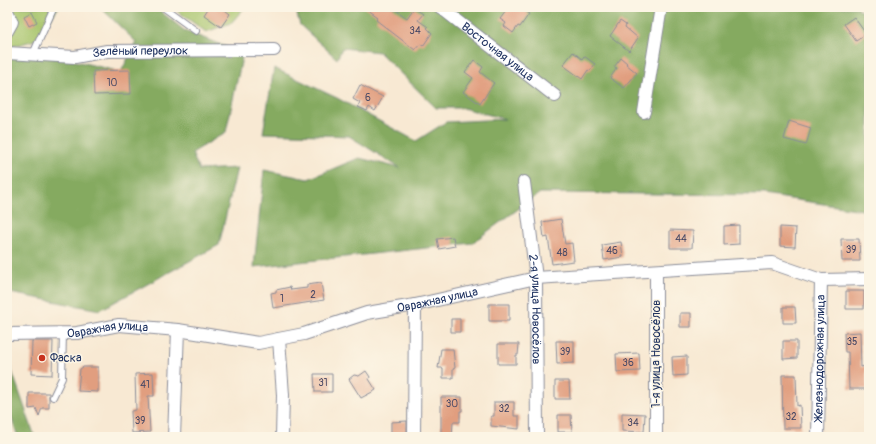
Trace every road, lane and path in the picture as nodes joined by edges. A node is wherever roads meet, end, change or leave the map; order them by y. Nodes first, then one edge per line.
1 (54, 7) edge
2 (163, 7) edge
3 (440, 7) edge
4 (661, 7) edge
5 (7, 11) edge
6 (7, 31) edge
7 (196, 31) dead end
8 (274, 50) dead end
9 (7, 53) edge
10 (33, 54) junction
11 (555, 96) dead end
12 (644, 112) dead end
13 (524, 182) dead end
14 (656, 271) junction
15 (536, 278) junction
16 (869, 279) edge
17 (821, 280) junction
18 (415, 305) junction
19 (178, 330) junction
20 (63, 333) junction
21 (7, 334) edge
22 (279, 339) junction
23 (53, 397) dead end
24 (174, 437) edge
25 (282, 437) edge
26 (414, 437) edge
27 (537, 437) edge
28 (656, 437) edge
29 (818, 437) edge

1 - 10 lane
2 - 7 lane
3 - 11 street, Восточная улица
4 - 12 street
5 - 6 street
8 - 10 street, Зелёный переулок
9 - 10 street, Зелёный переулок
13 - 15 street, 2-я улица Новосёлов
14 - 15 street, Овражная улица
14 - 17 street, Овражная улица
14 - 28 street, 1-я улица Новосёлов
15 - 18 street, Овражная улица
15 - 27 street, 2-я улица Новосёлов
16 - 17 street, Овражная улица
17 - 29 street, Железнодорожная улица
18 - 22 street, Овражная улица
18 - 26 street
19 - 20 street, Овражная улица
19 - 22 street, Овражная улица
19 - 24 street
20 - 21 street, Овражная улица
20 - 23 lane
22 - 25 street

